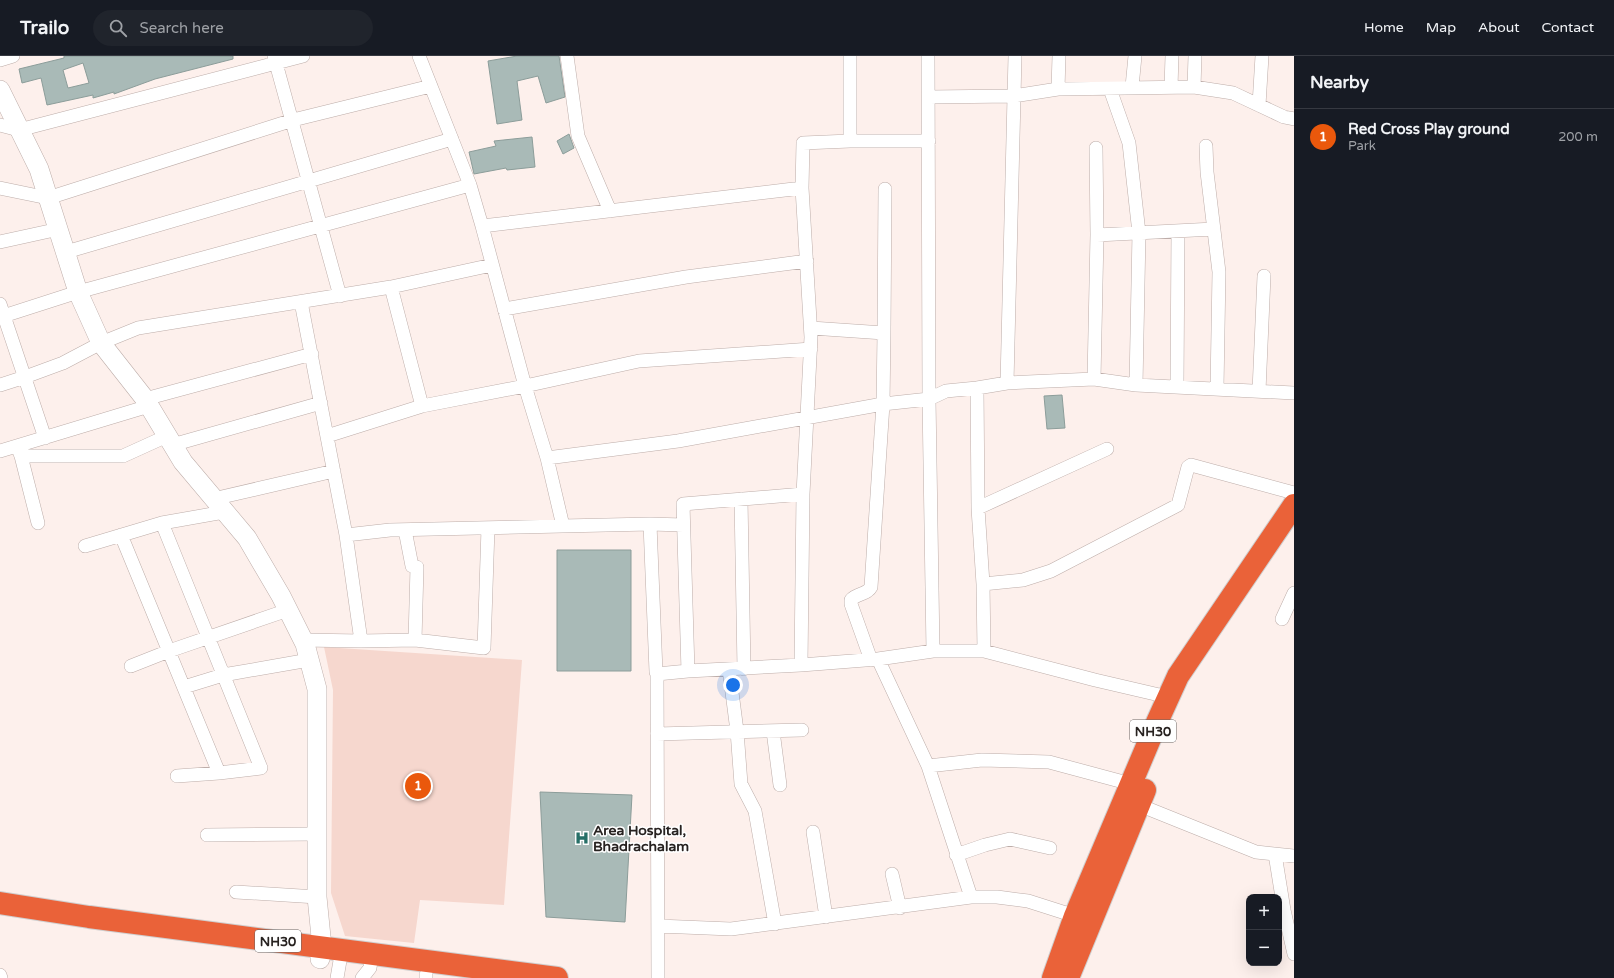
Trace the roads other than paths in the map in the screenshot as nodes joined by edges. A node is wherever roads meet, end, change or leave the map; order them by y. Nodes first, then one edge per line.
1 (13, 56) edge
2 (303, 56) edge
3 (419, 56) edge
4 (568, 56) edge
5 (850, 56) edge
6 (928, 56) edge
7 (1015, 56) edge
8 (1059, 56) edge
9 (1135, 56) edge
10 (1172, 56) edge
11 (1194, 56) edge
12 (1262, 56) edge
13 (0, 60) edge
14 (275, 60) edge
15 (431, 86) junction
16 (1132, 87) junction
17 (1170, 87) junction
18 (1194, 87) junction
19 (1058, 89) junction
20 (1110, 89) junction
21 (0, 90) edge
22 (1014, 96) junction
23 (929, 97) junction
24 (1259, 105) junction
25 (1294, 119) edge
26 (293, 120) junction
27 (0, 125) edge
28 (20, 130) junction
29 (452, 139) junction
30 (850, 141) junction
31 (929, 141) junction
32 (1206, 146) dead end
33 (1096, 148) dead end
34 (309, 180) junction
35 (470, 185) junction
36 (0, 188) edge
37 (802, 188) junction
38 (885, 188) dead end
39 (48, 198) junction
40 (610, 211) junction
41 (321, 226) junction
42 (482, 226) junction
43 (59, 229) junction
44 (1214, 229) junction
45 (1178, 231) junction
46 (1139, 233) junction
47 (1097, 235) junction
48 (0, 242) edge
49 (66, 252) junction
50 (807, 261) junction
51 (492, 265) junction
52 (1264, 276) dead end
53 (391, 287) junction
54 (78, 292) junction
55 (340, 296) junction
56 (301, 302) junction
57 (504, 309) junction
58 (1, 312) edge
59 (811, 328) junction
60 (884, 333) junction
61 (102, 343) junction
62 (811, 349) junction
63 (312, 354) junction
64 (25, 378) junction
65 (1094, 379) junction
66 (1007, 383) junction
67 (0, 385) edge
68 (1136, 385) junction
69 (525, 386) junction
70 (1177, 386) junction
71 (977, 388) junction
72 (1217, 388) junction
73 (1259, 391) junction
74 (1294, 393) edge
75 (929, 399) junction
76 (147, 402) junction
77 (321, 403) junction
78 (883, 404) junction
79 (422, 406) junction
80 (806, 417) junction
81 (327, 436) junction
82 (45, 438) junction
83 (170, 440) junction
84 (1107, 449) dead end
85 (0, 451) edge
86 (19, 451) junction
87 (547, 458) junction
88 (334, 471) junction
89 (1294, 493) edge
90 (803, 494) junction
91 (741, 499) junction
92 (219, 505) junction
93 (1294, 505) edge
94 (978, 508) junction
95 (38, 523) dead end
96 (162, 523) junction
97 (650, 524) junction
98 (683, 525) junction
99 (564, 526) junction
100 (488, 528) junction
101 (404, 530) junction
102 (1294, 532) edge
103 (121, 535) junction
104 (346, 535) junction
105 (85, 546) dead end
106 (983, 584) junction
107 (1293, 598) edge
108 (288, 610) junction
109 (1282, 619) dead end
110 (208, 637) junction
111 (303, 640) junction
112 (415, 640) junction
113 (361, 641) junction
114 (933, 650) junction
115 (169, 651) junction
116 (984, 651) junction
117 (309, 660) junction
118 (874, 660) junction
119 (801, 665) junction
120 (131, 666) dead end
121 (729, 669) junction
122 (744, 669) junction
123 (688, 671) junction
124 (657, 674) junction
125 (224, 675) junction
126 (184, 687) junction
127 (1168, 697) junction
128 (773, 730) junction
129 (802, 730) dead end
130 (738, 731) junction
131 (656, 734) junction
132 (928, 766) junction
133 (219, 773) junction
134 (177, 776) dead end
135 (1132, 784) junction
136 (780, 785) dead end
137 (1139, 804) junction
138 (813, 832) dead end
139 (317, 834) junction
140 (207, 835) dead end
141 (1050, 848) dead end
142 (1275, 854) junction
143 (956, 855) junction
144 (1294, 856) edge
145 (892, 874) dead end
146 (236, 892) dead end
147 (317, 897) junction
148 (971, 897) junction
149 (0, 903) edge
150 (900, 908) junction
151 (1075, 916) junction
152 (826, 917) junction
153 (0, 918) edge
154 (775, 924) junction
155 (658, 926) junction
156 (1294, 954) edge
157 (333, 959) edge
158 (368, 966) edge
159 (0, 975) edge
160 (426, 977) edge
161 (1, 978) edge
162 (448, 978) edge
163 (557, 978) edge
164 (658, 978) edge
165 (1053, 978) edge
166 (1068, 978) edge

1 - 13 street
2 - 14 street
3 - 15 street
4 - 40 street
5 - 30 street
6 - 23 street
7 - 22 street
8 - 19 street
9 - 16 street
10 - 17 street
11 - 18 street
12 - 24 street
14 - 26 street
14 - 28 street
15 - 26 street
15 - 29 street
16 - 17 street
16 - 20 street
17 - 18 street
18 - 24 street
19 - 20 street
19 - 22 street
20 - 46 street
21 - 28 street
22 - 23 street
22 - 66 street
23 - 31 street
24 - 25 street
26 - 34 street
26 - 39 street
27 - 28 street
28 - 39 street
29 - 34 street
29 - 35 street
30 - 31 street
30 - 37 street
31 - 75 street
32 - 44 street
33 - 47 street
34 - 41 street
34 - 49 street
35 - 41 street
35 - 42 street
36 - 39 street
37 - 40 street
37 - 50 street
38 - 60 street
39 - 43 street
40 - 42 street
41 - 54 street
41 - 55 street
42 - 51 street
43 - 48 street
43 - 49 street
44 - 45 street
44 - 72 street
45 - 46 street
45 - 70 street
46 - 47 street
46 - 68 street
47 - 65 street
49 - 54 street
50 - 57 street
50 - 59 street
51 - 53 street
51 - 57 street
52 - 73 street
53 - 55 street
53 - 79 street
54 - 58 street
54 - 61 street
55 - 56 street
56 - 61 street
56 - 63 street
57 - 69 street
58 - 64 street
59 - 60 street
59 - 62 street
60 - 78 street
61 - 64 street
61 - 76 street
62 - 69 street
62 - 80 street
63 - 76 street
63 - 77 street
64 - 67 street
64 - 82 street
65 - 66 street
65 - 68 street
66 - 71 street
68 - 70 street
69 - 79 street
69 - 87 street
70 - 72 street
71 - 75 street
71 - 94 street
72 - 73 street
73 - 74 street
75 - 78 street
75 - 114 street
76 - 82 street
76 - 83 street
77 - 81 street
77 - 83 street
78 - 80 street
78 - 118 street
79 - 81 street
80 - 87 street
80 - 90 street
81 - 88 street
82 - 86 street
83 - 86 street
83 - 92 street
84 - 94 street
85 - 86 street
86 - 95 street
87 - 99 street
88 - 92 street
88 - 104 street
89 - 106 street
90 - 91 street
90 - 119 street
91 - 98 street
91 - 122 street
92 - 96 street
92 - 108 street
93 - 127 highway, NH30
94 - 106 street
96 - 103 street
96 - 110 street
97 - 98 street
97 - 99 street
97 - 124 street
98 - 123 street
99 - 100 street
100 - 101 street
100 - 112 street
101 - 104 street
101 - 112 street
102 - 137 highway, NH30
103 - 105 street
103 - 115 street
104 - 113 street
106 - 116 street
107 - 109 street
108 - 110 street
108 - 111 street
110 - 115 street
110 - 125 street
111 - 113 street
111 - 117 street
112 - 113 street
114 - 116 street
114 - 118 street
115 - 120 street
115 - 126 street
116 - 127 street
117 - 125 street
117 - 139 street
118 - 119 street
118 - 132 street
119 - 122 street
121 - 122 street
121 - 123 street
121 - 130 street
123 - 124 street
124 - 131 street
125 - 126 street
125 - 133 street
126 - 133 street
127 - 135 highway, NH30
128 - 129 street
128 - 130 street
128 - 136 street
130 - 131 street
130 - 154 street
131 - 155 street
132 - 135 street
132 - 143 street
133 - 134 street
135 - 151 highway, NH30
137 - 142 street
137 - 166 highway, NH30
138 - 152 street
139 - 140 street
139 - 147 street
141 - 143 street
142 - 144 street
142 - 156 street
143 - 148 street
145 - 150 street
146 - 147 street
147 - 157 street
148 - 150 street
148 - 151 street
149 - 157 highway, NH30
150 - 152 street
151 - 165 highway, NH30
152 - 154 street
153 - 157 highway, NH30
154 - 155 street
155 - 164 street
157 - 158 highway, NH30
158 - 160 highway, NH30
158 - 163 highway, NH30
159 - 161 street
160 - 162 highway, NH30

